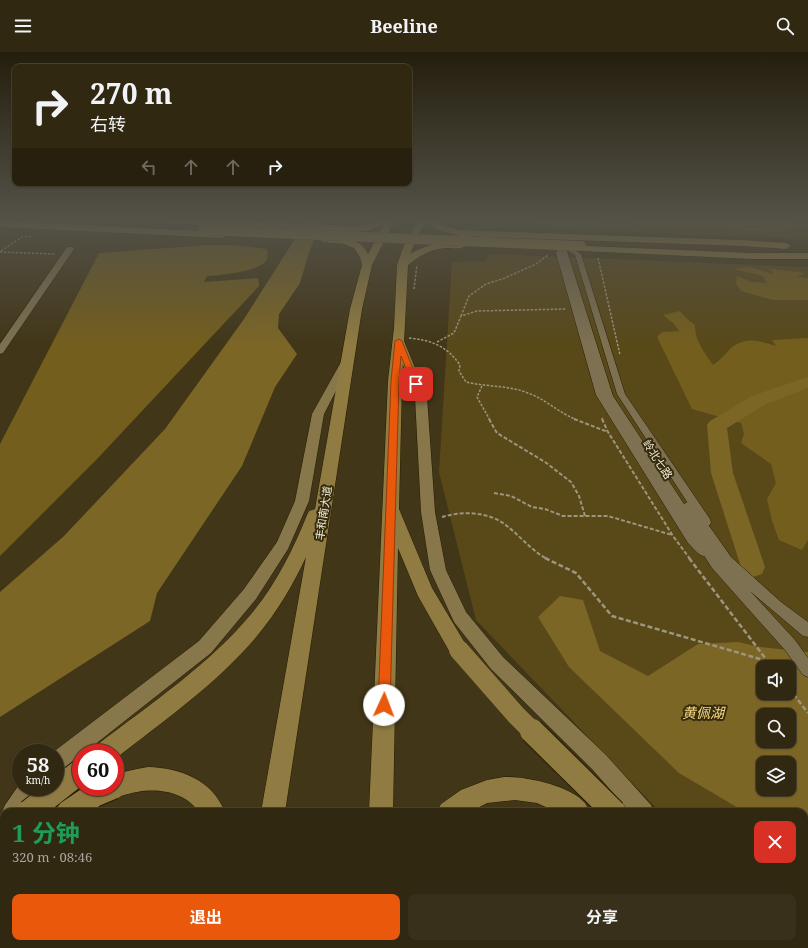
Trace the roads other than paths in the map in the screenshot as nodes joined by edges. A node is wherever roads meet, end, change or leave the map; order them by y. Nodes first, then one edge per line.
1 (61, 262) edge
2 (366, 262) edge
3 (369, 262) edge
4 (403, 262) edge
5 (406, 262) edge
6 (569, 262) edge
7 (570, 262) edge
8 (367, 265) junction
9 (402, 265) junction
10 (403, 340) junction
11 (0, 351) edge
12 (348, 360) junction
13 (331, 466) junction
14 (390, 506) junction
15 (808, 631) edge
16 (808, 670) edge
17 (116, 744) edge
18 (64, 756) edge
19 (72, 779) edge
20 (124, 783) edge
21 (24, 796) edge
22 (93, 796) edge
23 (15, 808) edge
24 (34, 808) edge
25 (75, 808) edge
26 (210, 808) edge
27 (274, 808) edge
28 (381, 808) edge
29 (455, 808) edge
30 (572, 808) edge
31 (610, 808) edge
32 (640, 808) edge

1 - 11 street
2 - 8 main road
3 - 8 main road, 丰和南大道
4 - 9 main road
5 - 9 main road
6 - 16 street
7 - 15 street, 岭北七路
8 - 12 main road, 丰和南大道
9 - 10 main road
10 - 14 main road
10 - 32 main road
12 - 13 main road, 丰和南大道
12 - 18 main road
13 - 17 main road
13 - 27 main road, 丰和南大道
14 - 28 main road
14 - 31 main road, bridge
19 - 24 main road, bridge
20 - 26 main road
21 - 23 main road
22 - 25 main road, bridge
29 - 30 main road

